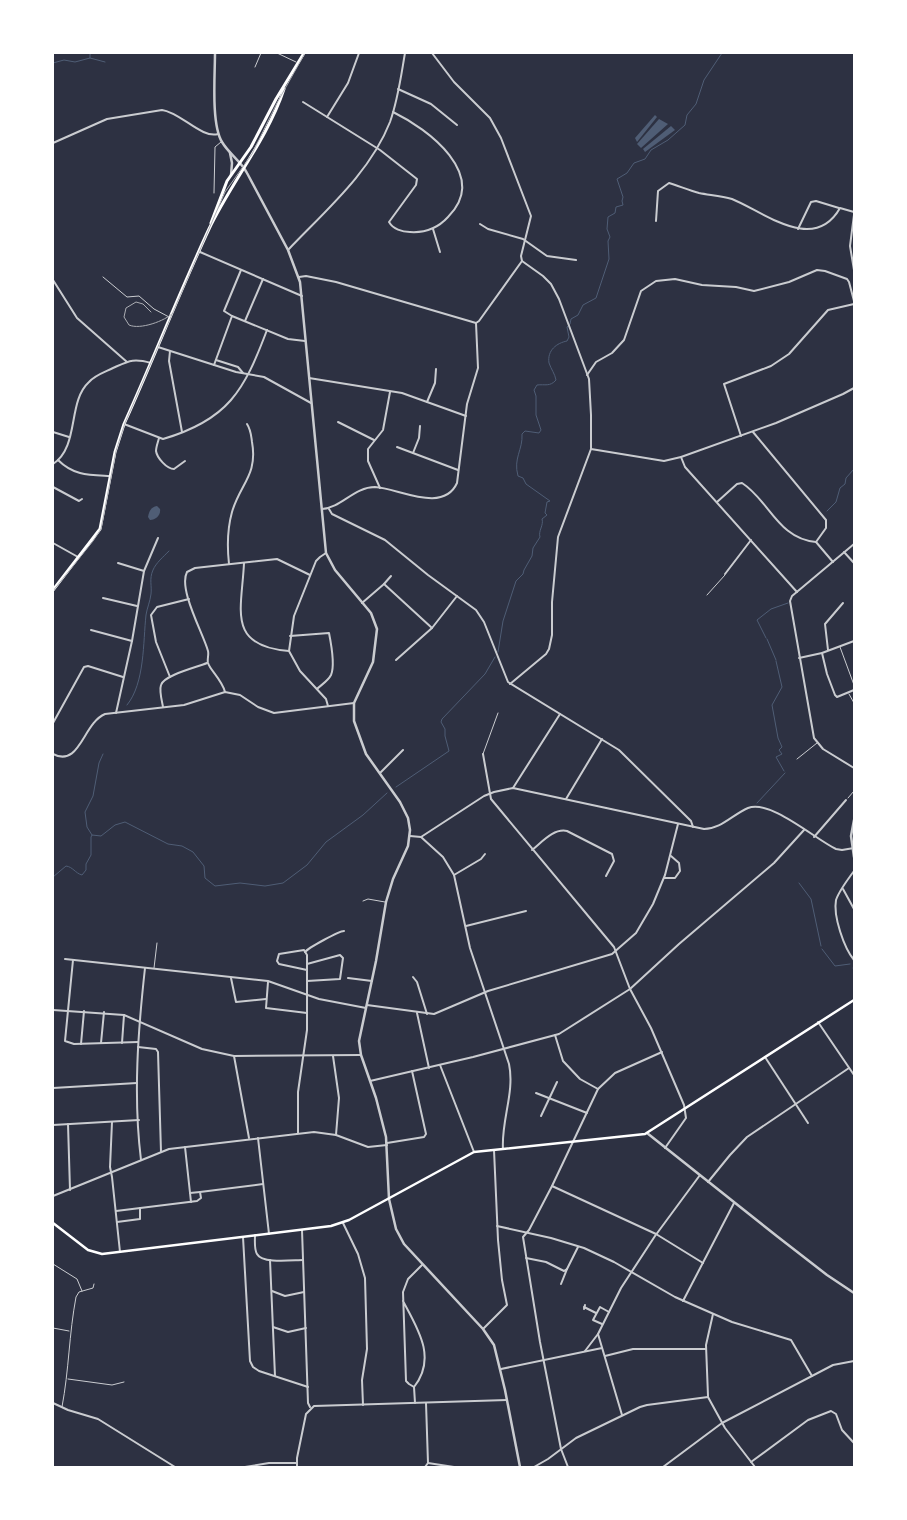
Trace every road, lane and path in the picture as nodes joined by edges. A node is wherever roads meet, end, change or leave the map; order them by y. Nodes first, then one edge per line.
1 (215, 53) edge
2 (261, 53) edge
3 (277, 53) edge
4 (304, 53) edge
5 (359, 53) edge
6 (405, 53) edge
7 (432, 53) edge
8 (299, 63) junction
9 (255, 67) dead end
10 (284, 89) junction
11 (398, 89) junction
12 (303, 102) dead end
13 (393, 112) junction
14 (327, 117) junction
15 (457, 125) dead end
16 (218, 134) junction
17 (221, 142) junction
18 (53, 143) edge
19 (376, 149) junction
20 (228, 150) junction
21 (240, 162) junction
22 (244, 167) junction
23 (231, 175) junction
24 (214, 193) dead end
25 (840, 208) junction
26 (854, 212) edge
27 (854, 215) edge
28 (656, 221) dead end
29 (480, 224) dead end
30 (210, 229) junction
31 (433, 229) junction
32 (798, 229) junction
33 (526, 241) junction
34 (288, 250) junction
35 (200, 252) junction
36 (440, 252) dead end
37 (576, 260) dead end
38 (522, 261) junction
39 (241, 270) junction
40 (854, 270) edge
41 (103, 277) dead end
42 (299, 277) junction
43 (263, 279) junction
44 (53, 280) edge
45 (302, 296) junction
46 (854, 301) edge
47 (854, 304) edge
48 (232, 316) junction
49 (170, 318) junction
50 (245, 321) junction
51 (476, 323) junction
52 (268, 330) junction
53 (305, 341) junction
54 (158, 346) junction
55 (170, 351) junction
56 (216, 360) junction
57 (127, 362) junction
58 (151, 363) junction
59 (214, 365) junction
60 (436, 369) dead end
61 (243, 373) junction
62 (250, 373) junction
63 (587, 374) junction
64 (309, 378) junction
65 (854, 388) edge
66 (390, 391) junction
67 (427, 402) junction
68 (312, 404) junction
69 (466, 416) junction
70 (338, 422) dead end
71 (124, 424) junction
72 (247, 424) dead end
73 (420, 426) dead end
74 (53, 432) edge
75 (182, 432) junction
76 (753, 432) junction
77 (741, 436) junction
78 (70, 437) junction
79 (158, 438) junction
80 (374, 440) junction
81 (397, 447) dead end
82 (591, 449) junction
83 (414, 453) junction
84 (681, 457) junction
85 (58, 460) junction
86 (185, 461) dead end
87 (53, 464) edge
88 (458, 470) junction
89 (110, 476) junction
90 (53, 487) edge
91 (380, 488) junction
92 (82, 499) dead end
93 (717, 502) junction
94 (329, 508) junction
95 (322, 509) junction
96 (158, 538) dead end
97 (751, 540) junction
98 (816, 542) junction
99 (53, 543) edge
100 (854, 544) edge
101 (844, 552) junction
102 (326, 553) junction
103 (79, 558) junction
104 (833, 562) junction
105 (854, 562) edge
106 (118, 563) dead end
107 (244, 563) junction
108 (229, 564) junction
109 (144, 571) junction
110 (725, 574) joint
111 (310, 575) junction
112 (391, 576) dead end
113 (384, 584) junction
114 (53, 590) edge
115 (797, 592) junction
116 (707, 595) dead end
117 (457, 596) junction
118 (103, 598) dead end
119 (188, 599) junction
120 (362, 603) junction
121 (843, 603) dead end
122 (136, 606) junction
123 (432, 628) junction
124 (91, 630) dead end
125 (290, 636) junction
126 (132, 641) junction
127 (854, 641) edge
128 (839, 646) junction
129 (289, 651) junction
130 (828, 651) junction
131 (822, 654) junction
132 (799, 658) junction
133 (396, 660) dead end
134 (208, 663) junction
135 (123, 677) junction
136 (170, 677) junction
137 (510, 684) junction
138 (854, 685) edge
139 (317, 689) junction
140 (854, 690) edge
141 (225, 692) junction
142 (849, 693) junction
143 (354, 703) junction
144 (854, 703) edge
145 (328, 706) junction
146 (163, 707) junction
147 (116, 713) junction
148 (498, 713) dead end
149 (560, 714) junction
150 (53, 723) edge
151 (602, 740) junction
152 (818, 743) junction
153 (403, 750) dead end
154 (53, 754) edge
155 (483, 754) joint
156 (797, 759) dead end
157 (853, 767) edge
158 (379, 774) junction
159 (513, 788) junction
160 (854, 791) edge
161 (489, 793) junction
162 (566, 799) junction
163 (847, 799) joint
164 (854, 820) edge
165 (678, 824) junction
166 (693, 827) junction
167 (853, 828) junction
168 (804, 830) junction
169 (854, 834) edge
170 (410, 836) junction
171 (814, 836) junction
172 (421, 837) junction
173 (853, 848) edge
174 (532, 850) junction
175 (486, 854) dead end
176 (671, 856) junction
177 (854, 857) edge
178 (854, 871) edge
179 (454, 876) junction
180 (606, 876) dead end
181 (664, 878) junction
182 (843, 889) junction
183 (363, 901) dead end
184 (386, 902) junction
185 (854, 909) edge
186 (526, 911) dead end
187 (466, 926) junction
188 (344, 931) dead end
189 (157, 943) dead end
190 (615, 950) junction
191 (306, 952) junction
192 (65, 959) dead end
193 (73, 960) junction
194 (854, 960) edge
195 (307, 964) junction
196 (145, 968) junction
197 (154, 969) junction
198 (307, 970) junction
199 (231, 977) junction
200 (413, 977) dead end
201 (348, 978) dead end
202 (307, 981) junction
203 (372, 981) junction
204 (268, 982) junction
205 (630, 989) junction
206 (485, 993) junction
207 (307, 995) junction
208 (266, 999) junction
209 (854, 1000) edge
210 (367, 1006) junction
211 (53, 1010) edge
212 (67, 1010) junction
213 (84, 1011) junction
214 (104, 1012) junction
215 (416, 1012) junction
216 (307, 1013) junction
217 (427, 1014) junction
218 (124, 1015) junction
219 (139, 1020) junction
220 (818, 1022) junction
221 (555, 1035) junction
222 (138, 1042) junction
223 (102, 1043) junction
224 (122, 1043) junction
225 (81, 1044) junction
226 (138, 1047) junction
227 (504, 1049) junction
228 (662, 1052) junction
229 (361, 1055) junction
230 (234, 1056) junction
231 (302, 1056) junction
232 (333, 1056) junction
233 (765, 1057) junction
234 (440, 1065) junction
235 (429, 1068) junction
236 (849, 1068) junction
237 (412, 1071) junction
238 (854, 1075) edge
239 (370, 1081) junction
240 (556, 1082) dead end
241 (137, 1083) junction
242 (53, 1088) edge
243 (598, 1089) junction
244 (536, 1093) dead end
245 (548, 1099) junction
246 (796, 1104) junction
247 (685, 1109) junction
248 (587, 1113) junction
249 (541, 1116) dead end
250 (139, 1120) junction
251 (112, 1122) junction
252 (808, 1123) dead end
253 (68, 1124) junction
254 (53, 1125) edge
255 (647, 1133) junction
256 (298, 1134) junction
257 (336, 1135) junction
258 (249, 1138) junction
259 (258, 1138) junction
260 (572, 1142) junction
261 (387, 1144) junction
262 (185, 1147) junction
263 (665, 1148) junction
264 (503, 1149) junction
265 (494, 1150) junction
266 (161, 1152) junction
267 (474, 1152) junction
268 (141, 1160) junction
269 (110, 1172) junction
270 (700, 1175) junction
271 (708, 1182) junction
272 (263, 1184) junction
273 (552, 1186) junction
274 (70, 1190) junction
275 (200, 1192) junction
276 (190, 1193) junction
277 (53, 1196) edge
278 (389, 1199) junction
279 (191, 1202) junction
280 (734, 1202) junction
281 (140, 1208) junction
282 (116, 1211) junction
283 (117, 1222) junction
284 (53, 1223) edge
285 (343, 1223) junction
286 (498, 1226) junction
287 (302, 1230) junction
288 (526, 1232) junction
289 (269, 1234) junction
290 (656, 1234) junction
291 (255, 1236) junction
292 (243, 1237) junction
293 (578, 1246) junction
294 (120, 1252) junction
295 (526, 1258) junction
296 (270, 1260) junction
297 (303, 1260) junction
298 (703, 1263) junction
299 (53, 1264) edge
300 (422, 1265) junction
301 (567, 1270) junction
302 (631, 1272) junction
303 (94, 1284) dead end
304 (561, 1284) dead end
305 (83, 1291) junction
306 (272, 1292) junction
307 (304, 1292) junction
308 (854, 1293) edge
309 (403, 1301) junction
310 (683, 1301) junction
311 (584, 1307) dead end
312 (609, 1312) junction
313 (596, 1313) junction
314 (713, 1314) junction
315 (602, 1324) junction
316 (273, 1327) junction
317 (53, 1328) edge
318 (306, 1328) junction
319 (483, 1329) junction
320 (70, 1331) junction
321 (598, 1334) junction
322 (602, 1348) junction
323 (706, 1348) junction
324 (585, 1351) junction
325 (605, 1356) junction
326 (544, 1360) junction
327 (854, 1361) edge
328 (501, 1369) junction
329 (275, 1376) junction
330 (812, 1376) junction
331 (67, 1379) junction
332 (124, 1382) dead end
333 (308, 1387) junction
334 (414, 1387) junction
335 (708, 1397) junction
336 (507, 1400) junction
337 (53, 1403) edge
338 (415, 1403) junction
339 (426, 1403) junction
340 (363, 1405) junction
341 (62, 1408) junction
342 (310, 1408) junction
343 (622, 1415) junction
344 (722, 1423) junction
345 (854, 1443) edge
346 (561, 1449) junction
347 (751, 1462) junction
348 (297, 1463) junction
349 (428, 1463) junction
350 (175, 1467) edge
351 (245, 1467) edge
352 (297, 1467) edge
353 (425, 1467) edge
354 (454, 1467) edge
355 (520, 1467) edge
356 (534, 1467) edge
357 (568, 1467) edge
358 (663, 1467) edge
359 (755, 1467) edge

1 - 16 street
2 - 9 lane
3 - 8 lane
4 - 8 main road
5 - 14 street
6 - 11 street
7 - 33 street
8 - 10 main road
10 - 21 main road
10 - 22 main road
11 - 13 street
11 - 15 street
12 - 14 street
13 - 19 street
13 - 31 street
14 - 19 street
16 - 17 street
16 - 18 street
17 - 20 street
17 - 24 lane
19 - 31 street
19 - 34 street
20 - 21 street
20 - 23 street
21 - 22 street
21 - 23 main road
22 - 30 main road
22 - 34 street
23 - 30 main road
25 - 26 street
25 - 32 street
25 - 32 street
27 - 40 street
28 - 32 street
29 - 33 street
30 - 35 main road
31 - 36 street
33 - 37 street
33 - 38 street
34 - 42 street
35 - 39 street
35 - 49 main road
38 - 51 street
38 - 63 street
39 - 43 street
39 - 48 street
41 - 49 lane
42 - 45 street
42 - 51 street
43 - 45 street
43 - 50 street
44 - 57 street
45 - 53 street
46 - 63 street
47 - 77 street
48 - 50 street
48 - 56 street
49 - 54 main road
50 - 52 street
51 - 69 street
52 - 53 street
52 - 62 street
53 - 64 street
54 - 55 street
54 - 58 main road
55 - 59 street
55 - 75 street
56 - 59 street
56 - 61 street
57 - 58 street
57 - 78 street
58 - 71 main road
59 - 61 street
60 - 67 street
61 - 62 street
62 - 68 street
62 - 75 street
63 - 82 street
64 - 66 street
64 - 68 street
65 - 76 street
66 - 67 street
66 - 80 street
67 - 69 street
68 - 95 street
69 - 88 street
70 - 80 street
71 - 79 street
71 - 89 main road
72 - 108 street
73 - 83 street
74 - 78 street
75 - 79 street
76 - 77 street
76 - 98 street
77 - 84 street
78 - 85 street
79 - 86 street
80 - 91 street
81 - 83 street
82 - 84 street
82 - 137 street
83 - 88 street
84 - 93 street
85 - 87 street
85 - 89 street
88 - 91 street
89 - 103 main road
90 - 92 street
91 - 94 street
93 - 97 street
93 - 98 street
94 - 95 street
94 - 117 street
95 - 102 street
96 - 109 street
97 - 110 street
97 - 115 street
98 - 104 street
99 - 103 street
100 - 101 street
101 - 104 street
101 - 105 street
102 - 111 street
102 - 120 street
103 - 114 main road
104 - 115 street
106 - 109 street
107 - 108 street
107 - 111 street
107 - 129 street
108 - 119 street
109 - 122 street
110 - 116 lane
111 - 125 street
112 - 113 street
113 - 120 street
113 - 123 street
115 - 132 street
117 - 123 street
117 - 137 street
118 - 122 street
119 - 134 street
119 - 136 street
120 - 143 street
121 - 130 street
122 - 126 street
123 - 133 street
124 - 126 street
125 - 129 street
125 - 139 street
126 - 135 street
127 - 128 street
128 - 130 street
128 - 138 lane
129 - 139 street
130 - 131 street
131 - 132 street
131 - 142 street
132 - 152 street
134 - 136 street
134 - 141 street
135 - 147 street
135 - 150 street
136 - 146 street
137 - 149 street
139 - 145 street
140 - 142 street
141 - 145 street
141 - 146 street
142 - 144 lane
143 - 145 street
143 - 158 street
146 - 147 street
147 - 154 street
148 - 155 lane
149 - 151 street
149 - 159 street
151 - 162 street
151 - 166 street
152 - 156 lane
152 - 157 street
153 - 158 street
155 - 161 street
158 - 170 street
159 - 161 street
159 - 162 street
160 - 163 lane
161 - 172 street
161 - 174 street
162 - 165 street
163 - 171 street
164 - 167 street
165 - 166 street
165 - 176 street
166 - 168 street
167 - 169 street
167 - 173 street
168 - 171 street
168 - 205 street
170 - 172 street
170 - 184 street
171 - 173 street
172 - 179 street
173 - 177 street
174 - 180 street
174 - 190 street
175 - 179 street
176 - 181 street
176 - 181 street
178 - 182 street
179 - 187 street
181 - 190 street
182 - 185 street
182 - 194 street
183 - 184 lane
184 - 203 street
186 - 187 street
187 - 206 street
188 - 191 street
189 - 197 lane
190 - 205 street
190 - 206 street
191 - 195 street
191 - 198 street
192 - 193 street
193 - 196 street
193 - 212 street
195 - 198 street
195 - 202 street
196 - 197 street
196 - 219 street
197 - 199 street
198 - 202 street
199 - 204 street
199 - 208 street
200 - 217 street
201 - 203 street
202 - 207 street
203 - 210 street
204 - 207 street
204 - 208 street
205 - 221 street
205 - 228 street
206 - 217 street
206 - 227 street
207 - 210 street
207 - 216 street
208 - 216 street
209 - 220 main road
210 - 215 street
210 - 229 street
211 - 212 street
212 - 213 street
212 - 225 street
213 - 214 street
213 - 225 street
214 - 218 street
214 - 223 street
215 - 217 street
215 - 235 street
216 - 231 street
218 - 219 street
218 - 224 street
219 - 222 street
219 - 230 street
220 - 233 main road
220 - 236 street
221 - 227 street
221 - 243 street
222 - 224 street
222 - 226 street
223 - 224 street
223 - 225 street
226 - 241 street
226 - 266 street
227 - 234 street
227 - 264 street
228 - 243 street
228 - 247 street
229 - 232 street
229 - 239 street
230 - 231 street
230 - 258 street
231 - 232 street
231 - 256 street
232 - 257 street
233 - 246 street
233 - 247 main road
234 - 235 street
234 - 267 street
235 - 237 street
236 - 238 street
236 - 246 street
237 - 239 street
237 - 261 street
239 - 261 street
240 - 245 street
241 - 242 street
241 - 250 street
243 - 248 street
244 - 245 street
245 - 248 street
245 - 249 street
246 - 252 street
246 - 271 street
247 - 255 main road
247 - 263 street
248 - 260 street
250 - 251 street
250 - 268 street
251 - 253 street
251 - 269 street
253 - 254 street
253 - 274 street
255 - 260 main road
255 - 263 street
256 - 257 street
256 - 259 street
257 - 261 street
258 - 259 street
258 - 262 street
259 - 272 street
260 - 264 main road
260 - 273 street
261 - 278 street
262 - 266 street
262 - 276 street
263 - 270 street
264 - 265 main road
265 - 267 main road
265 - 286 street
266 - 268 street
267 - 278 main road
268 - 269 street
269 - 274 street
269 - 282 street
270 - 271 street
270 - 290 street
271 - 280 street
272 - 275 street
272 - 289 street
273 - 288 street
273 - 290 street
274 - 277 street
275 - 276 street
275 - 279 street
276 - 279 street
278 - 285 main road
278 - 300 street
279 - 281 street
280 - 298 street
280 - 308 street
281 - 282 street
281 - 283 street
282 - 283 street
283 - 294 street
284 - 294 main road
285 - 287 main road
285 - 340 street
286 - 288 street
286 - 319 street
287 - 289 main road
287 - 297 street
288 - 293 street
288 - 295 street
289 - 291 main road
290 - 298 street
290 - 302 street
291 - 292 main road
291 - 296 street
292 - 294 main road
292 - 329 street
293 - 301 street
293 - 302 street
295 - 301 street
295 - 326 street
296 - 297 street
296 - 306 street
297 - 307 street
298 - 310 street
299 - 305 lane
300 - 309 street
300 - 319 street
301 - 304 street
302 - 310 street
302 - 312 street
303 - 305 lane
305 - 320 lane
306 - 307 street
306 - 316 street
307 - 318 street
309 - 334 street
309 - 334 street
310 - 314 street
311 - 313 street
312 - 313 street
312 - 315 street
313 - 315 street
314 - 323 street
314 - 330 street
315 - 321 street
316 - 318 street
316 - 329 street
317 - 320 lane
318 - 333 street
319 - 328 street
320 - 331 lane
321 - 322 street
321 - 324 street
322 - 324 street
322 - 325 street
323 - 325 street
323 - 335 street
324 - 326 street
325 - 343 street
326 - 328 street
326 - 346 street
327 - 330 street
328 - 336 street
329 - 333 street
330 - 344 street
331 - 332 lane
331 - 341 lane
333 - 342 street
334 - 338 street
335 - 343 street
335 - 344 street
336 - 339 street
336 - 355 street
337 - 341 street
338 - 339 street
338 - 340 street
339 - 349 street
340 - 342 street
341 - 350 street
342 - 348 street
343 - 346 street
344 - 347 street
344 - 358 street
345 - 347 street
346 - 356 street
346 - 357 street
347 - 359 street
348 - 351 street
348 - 352 street
349 - 353 street
349 - 354 street

